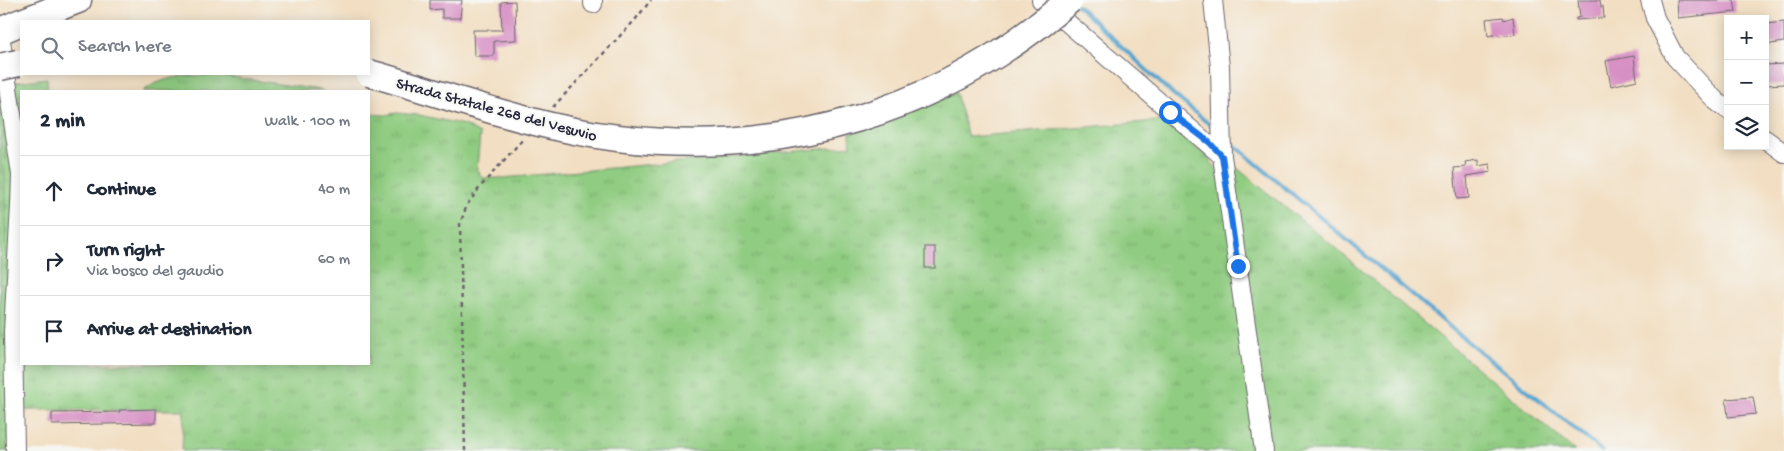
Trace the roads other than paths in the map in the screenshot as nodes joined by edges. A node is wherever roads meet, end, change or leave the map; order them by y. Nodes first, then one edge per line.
1 (78, 0) edge
2 (1041, 0) edge
3 (1070, 0) edge
4 (1213, 0) edge
5 (1650, 0) edge
6 (48, 20) edge
7 (12, 44) edge
8 (370, 73) edge
9 (1724, 107) edge
10 (1222, 141) junction
11 (1769, 142) edge
12 (1784, 153) edge
13 (20, 169) edge
14 (20, 205) edge
15 (15, 451) edge
16 (1264, 451) edge

1 - 6 highway
2 - 10 street
3 - 8 highway, Strada Statale 268 del Vesuvio, bridge
4 - 10 street
5 - 9 street
7 - 13 street
10 - 16 street
11 - 12 street
14 - 15 street

